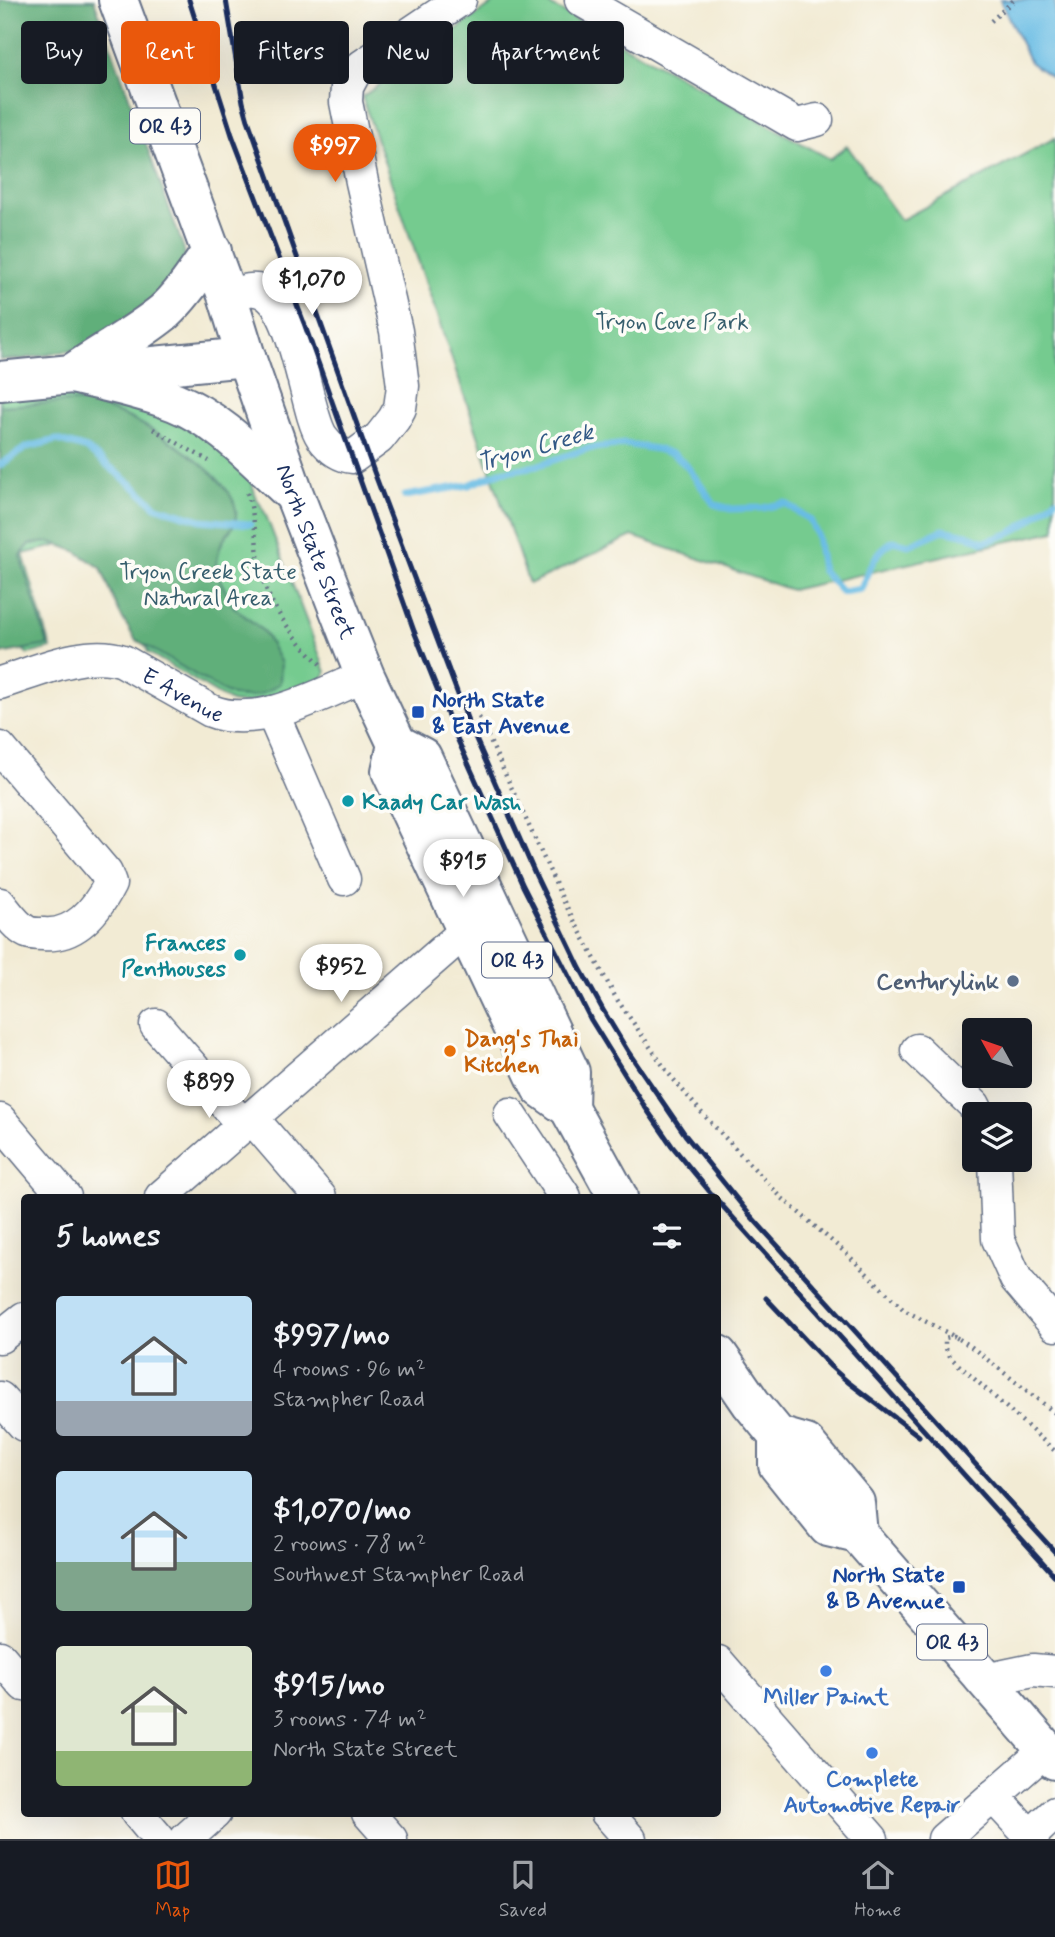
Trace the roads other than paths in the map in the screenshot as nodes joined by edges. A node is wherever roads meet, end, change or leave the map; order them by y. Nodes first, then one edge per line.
1 (118, 0) edge
2 (460, 0) edge
3 (581, 0) edge
4 (817, 120) dead end
5 (212, 251) junction
6 (228, 298) junction
7 (246, 357) junction
8 (72, 374) junction
9 (0, 381) edge
10 (294, 494) junction
11 (351, 681) junction
12 (0, 683) edge
13 (272, 712) junction
14 (0, 748) edge
15 (344, 879) dead end
16 (0, 904) edge
17 (480, 919) junction
18 (156, 1025) dead end
19 (917, 1050) dead end
20 (971, 1102) edge
21 (510, 1115) dead end
22 (0, 1120) edge
23 (247, 1121) junction
24 (597, 1160) junction
25 (997, 1172) edge
26 (561, 1192) edge
27 (62, 1194) edge
28 (164, 1194) edge
29 (317, 1194) edge
30 (616, 1194) edge
31 (21, 1320) edge
32 (1055, 1325) edge
33 (0, 1337) edge
34 (721, 1359) edge
35 (0, 1398) edge
36 (21, 1422) edge
37 (0, 1657) edge
38 (721, 1665) edge
39 (1055, 1672) edge
40 (985, 1680) junction
41 (21, 1682) edge
42 (1051, 1755) edge
43 (993, 1796) junction
44 (140, 1817) edge
45 (211, 1817) edge
46 (372, 1817) edge
47 (1043, 1828) edge
48 (159, 1839) edge
49 (186, 1839) edge
50 (391, 1839) edge
51 (872, 1839) edge
52 (944, 1839) edge

1 - 5 main road, OR 43
2 - 6 street
3 - 4 street
5 - 6 main road, OR 43
5 - 8 main road
6 - 7 main road, OR 43
7 - 8 main road
7 - 10 main road, North State Street / OR 43
8 - 9 main road
8 - 10 main road
10 - 11 main road, North State Street / OR 43
11 - 13 street, E Avenue
11 - 17 main road, North State Street / OR 43
12 - 13 street, E Avenue
13 - 15 street
14 - 16 street
17 - 23 street
17 - 24 main road, North State Street / OR 43
18 - 23 street
19 - 20 street
21 - 26 street
22 - 27 street
23 - 28 street
23 - 29 street
24 - 26 street
24 - 30 main road, North State Street / OR 43
25 - 32 street
31 - 33 street
34 - 40 main road, OR 43
35 - 36 street
37 - 41 street
38 - 51 street
39 - 40 street
40 - 42 main road, OR 43
42 - 43 street
43 - 47 street
43 - 52 street
44 - 48 street
45 - 49 street
46 - 50 street

